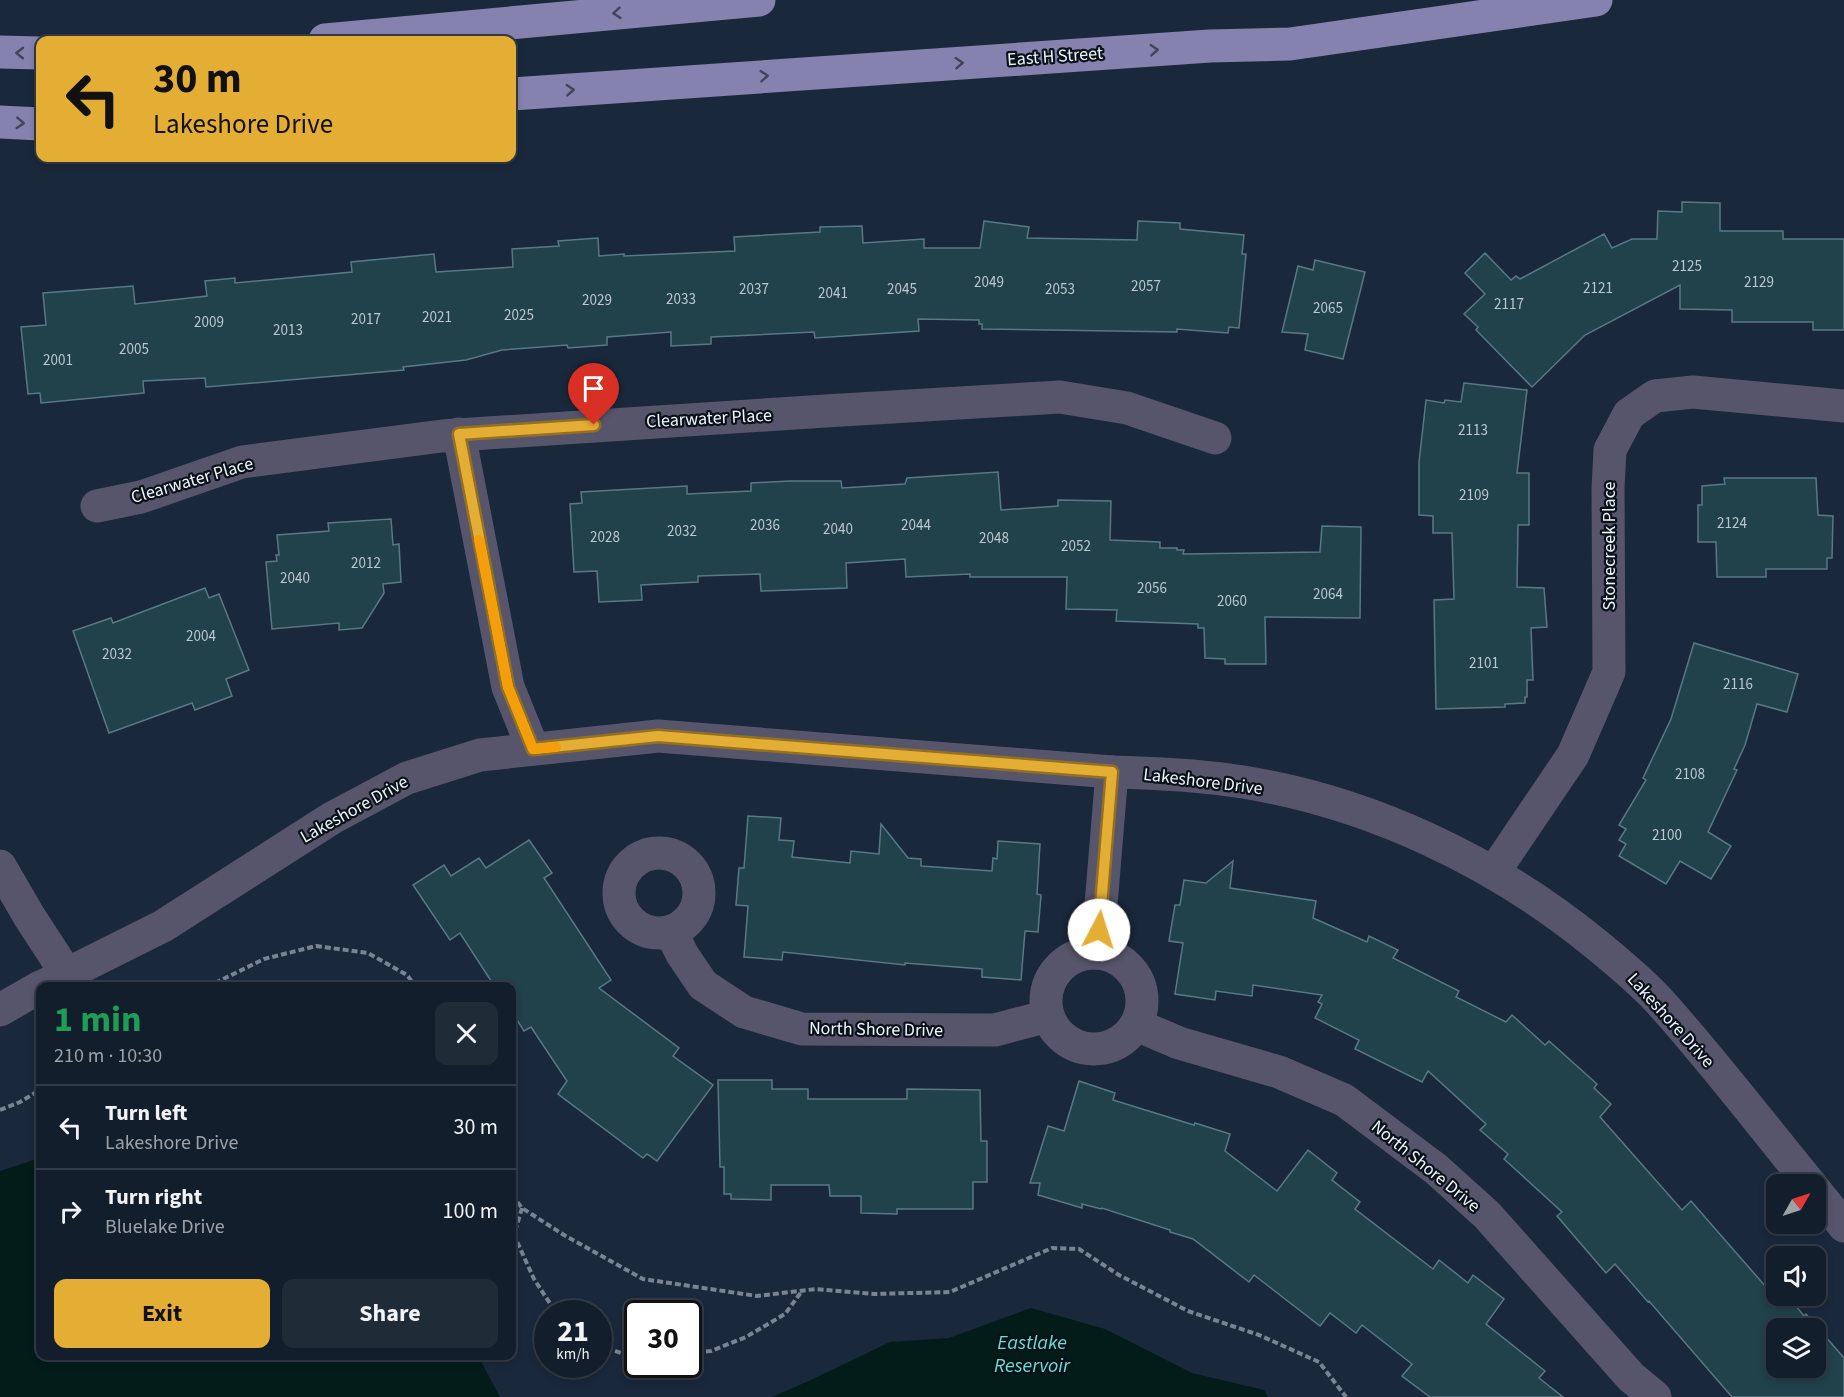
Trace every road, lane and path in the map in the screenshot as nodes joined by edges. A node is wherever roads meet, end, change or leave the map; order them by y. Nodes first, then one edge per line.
1 (759, 0) edge
2 (1596, 0) edge
3 (369, 36) edge
4 (0, 52) edge
5 (36, 53) edge
6 (516, 94) edge
7 (0, 122) edge
8 (36, 124) edge
9 (1844, 406) edge
10 (459, 434) junction
11 (1215, 438) dead end
12 (98, 506) dead end
13 (533, 749) junction
14 (1112, 772) junction
15 (0, 866) edge
16 (1494, 872) junction
17 (671, 932) dead end
18 (1097, 953) junction
19 (49, 982) edge
20 (217, 982) edge
21 (413, 982) edge
22 (36, 989) edge
23 (0, 1010) edge
24 (1048, 1016) junction
25 (1137, 1025) junction
26 (36, 1092) edge
27 (0, 1110) edge
28 (1802, 1174) edge
29 (516, 1200) edge
30 (1826, 1204) edge
31 (522, 1208) junction
32 (1844, 1226) edge
33 (516, 1228) edge
34 (516, 1240) edge
35 (802, 1290) junction
36 (548, 1300) edge
37 (702, 1352) edge
38 (1346, 1397) edge
39 (1655, 1397) edge

1 -> 3 main road
6 -> 2 main road, East H Street
5 -> 4 main road
7 -> 8 main road
9 - 16 street, Stonecreek Place
10 - 11 street, Clearwater Place
10 - 12 street, Clearwater Place
10 - 13 street
13 - 14 street, Lakeshore Drive
13 - 19 street, Lakeshore Drive
14 - 16 street, Lakeshore Drive
14 - 18 street
15 - 19 street
16 - 28 street, Lakeshore Drive
17 - 24 street, North Shore Drive
18 - 24 street
18 - 25 street
20 - 21 path
22 - 23 street, Lakeshore Drive
24 - 25 street
25 - 39 street, North Shore Drive
26 - 27 path
29 - 31 path
30 - 32 street
31 - 33 path
31 - 35 path
34 - 36 path
35 - 37 path
35 - 38 path

